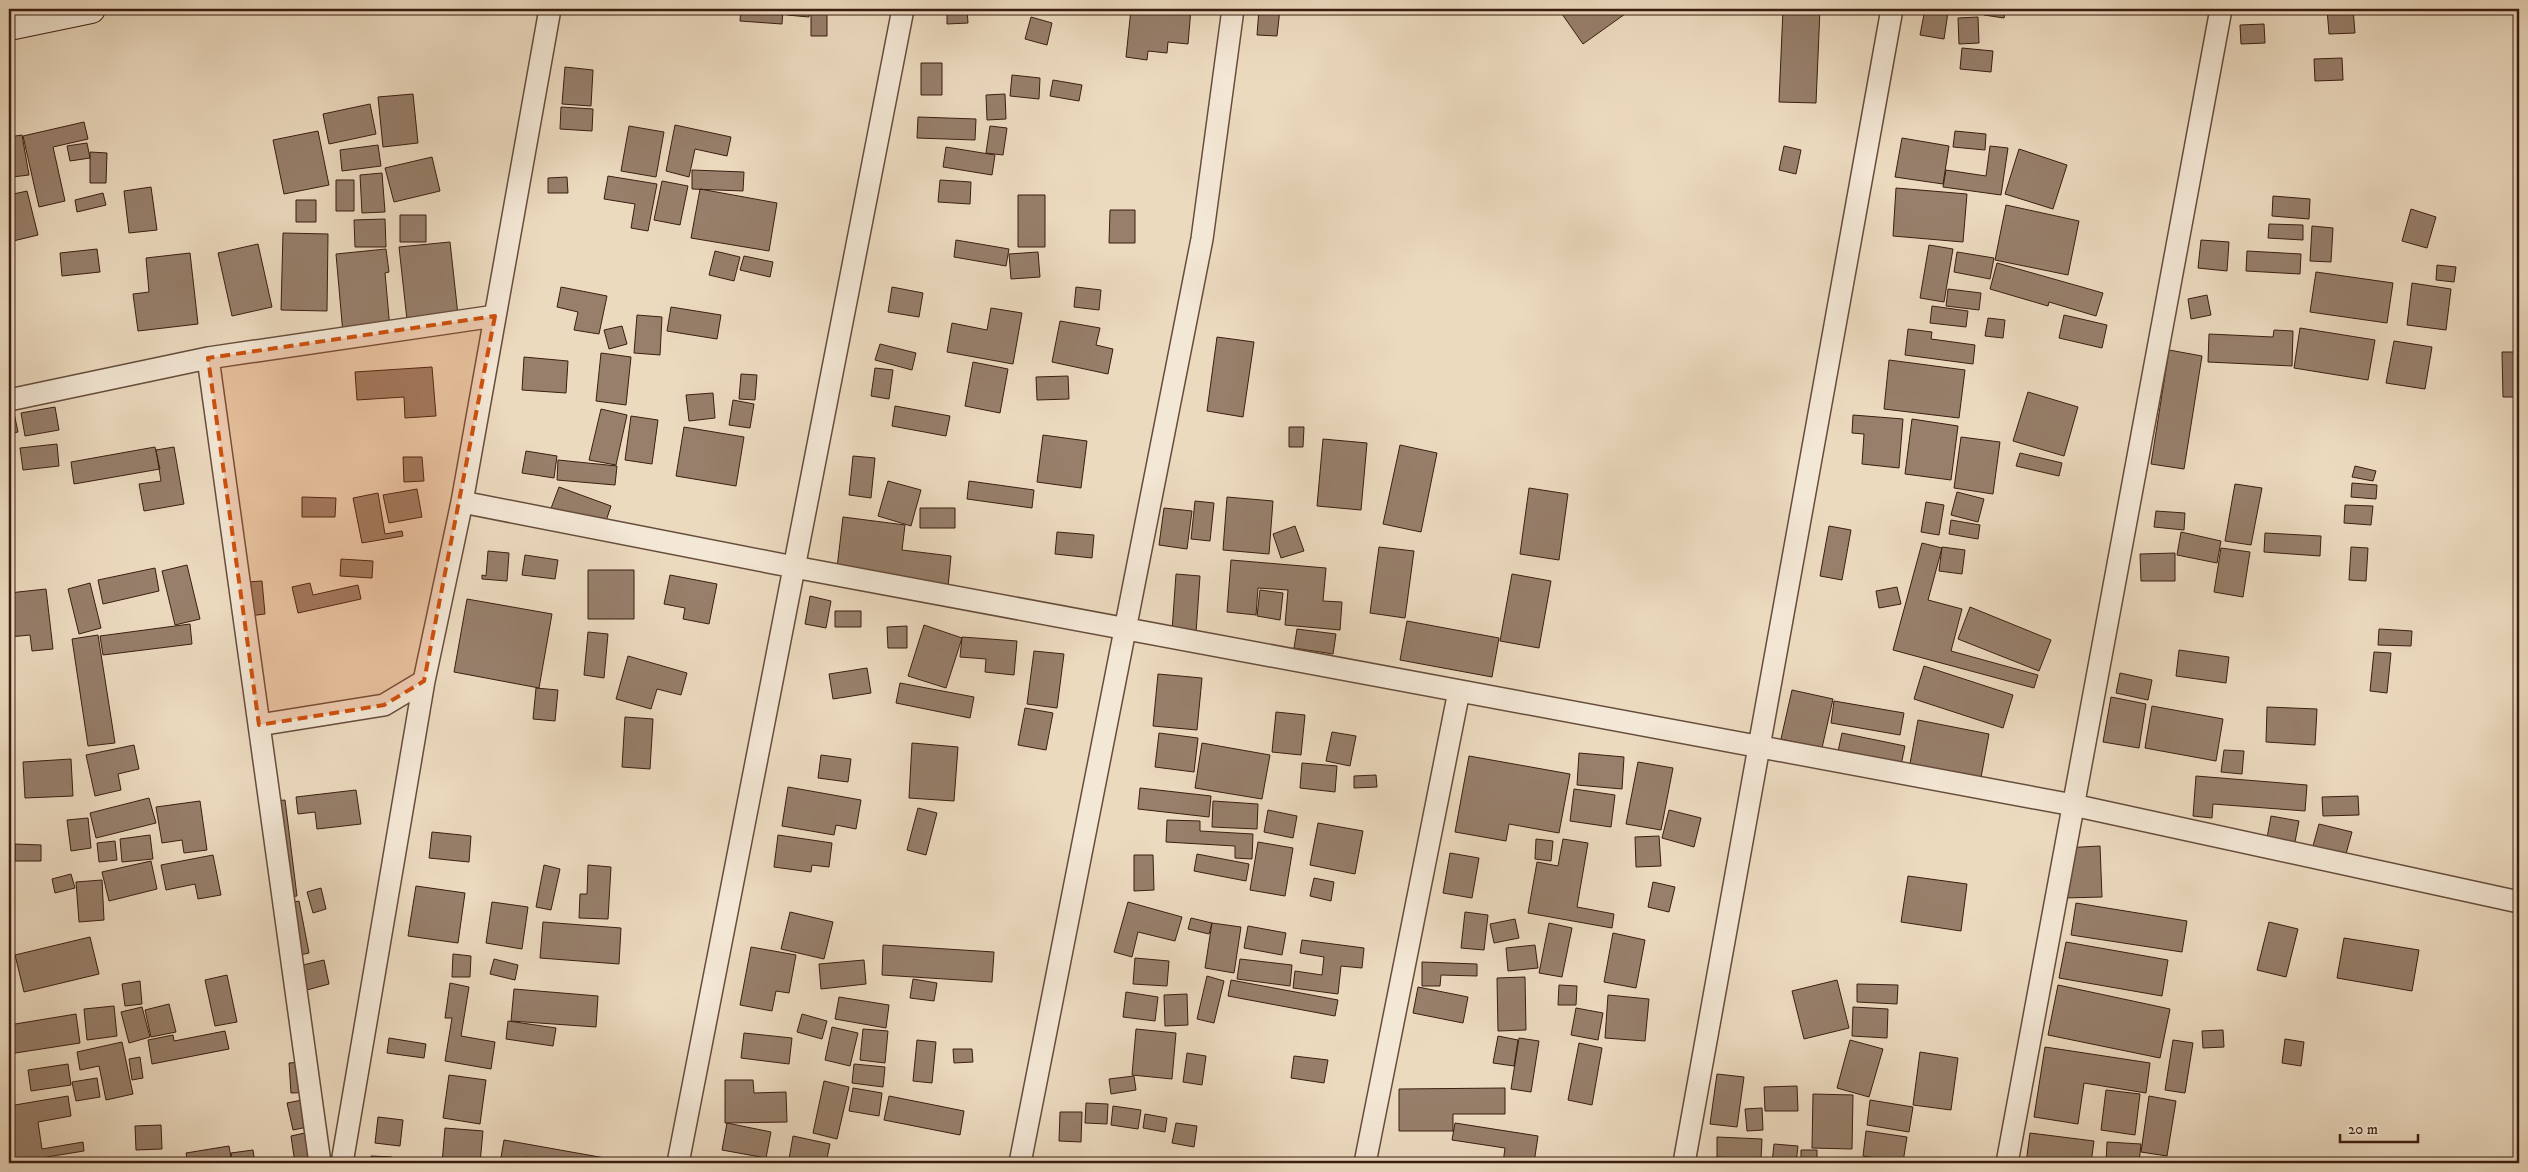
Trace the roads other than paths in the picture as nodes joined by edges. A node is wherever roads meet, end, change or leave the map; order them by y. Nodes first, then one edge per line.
1 (91, 9) edge
2 (550, 9) edge
3 (902, 9) edge
4 (1233, 9) edge
5 (1892, 9) edge
6 (2221, 9) edge
7 (9, 26) edge
8 (495, 316) junction
9 (208, 358) junction
10 (9, 400) edge
11 (462, 502) junction
12 (794, 567) junction
13 (1125, 628) junction
14 (424, 681) junction
15 (1459, 691) junction
16 (259, 725) junction
17 (1759, 747) junction
18 (2073, 805) junction
19 (2519, 902) edge
20 (320, 1163) edge
21 (342, 1163) edge
22 (678, 1163) edge
23 (1020, 1163) edge
24 (1365, 1163) edge
25 (1684, 1163) edge
26 (2007, 1163) edge

1 - 7 street
2 - 8 street
3 - 12 street
4 - 13 street
5 - 17 street
6 - 18 street
8 - 9 street
8 - 11 street
9 - 10 street
9 - 16 street
11 - 12 street
11 - 14 street
12 - 13 street
12 - 22 street
13 - 15 street
13 - 23 street
14 - 16 street
14 - 21 street
15 - 17 street
15 - 24 street
16 - 20 street
17 - 18 street
17 - 25 street
18 - 19 street
18 - 26 street

